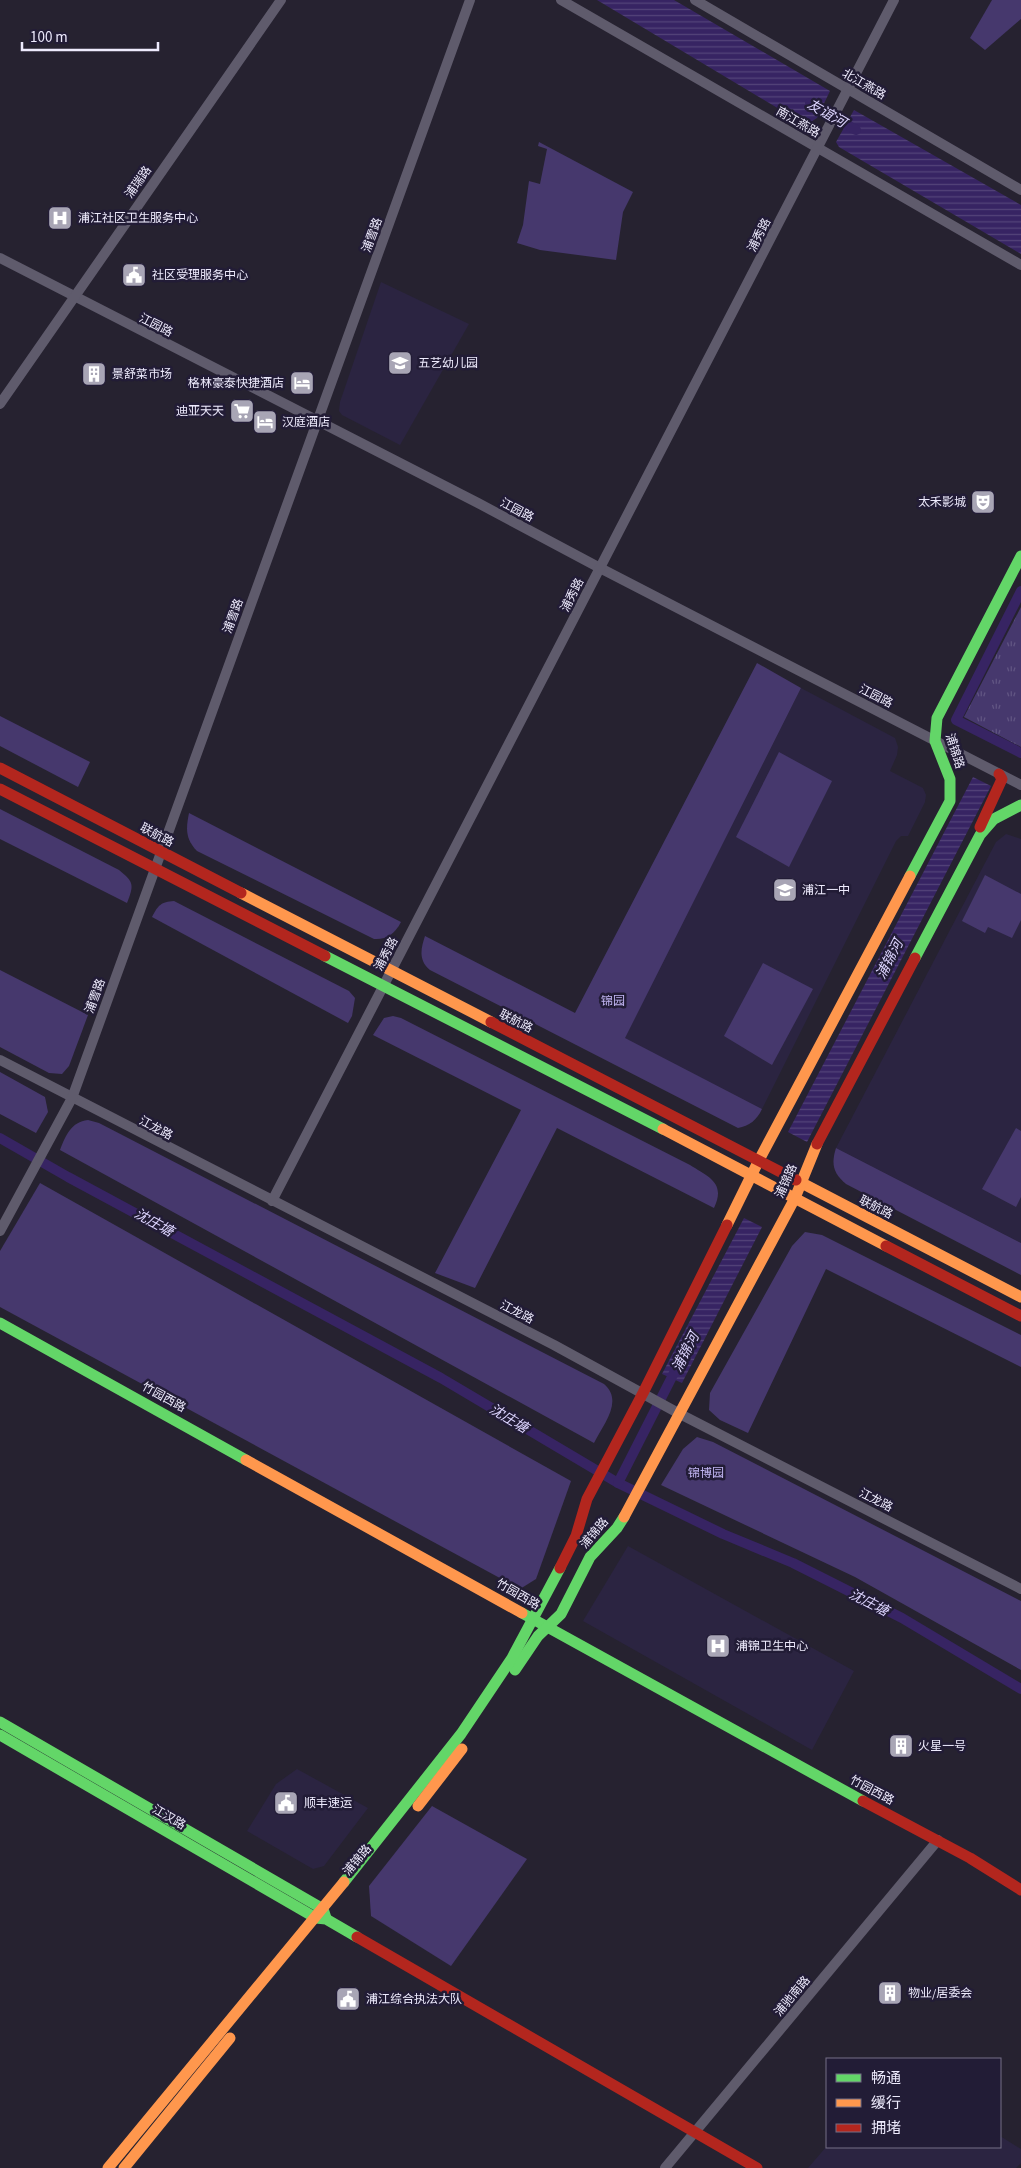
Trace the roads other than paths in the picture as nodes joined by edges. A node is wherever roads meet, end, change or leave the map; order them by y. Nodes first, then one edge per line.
1 (281, 0) edge
2 (470, 0) edge
3 (561, 0) edge
4 (695, 0) edge
5 (894, 0) edge
6 (846, 94) junction
7 (818, 148) junction
8 (1021, 190) edge
9 (0, 258) edge
10 (1021, 265) edge
11 (74, 297) junction
12 (0, 404) edge
13 (318, 422) junction
14 (1021, 556) edge
15 (600, 568) junction
16 (935, 741) junction
17 (0, 768) edge
18 (999, 774) junction
19 (1021, 785) edge
20 (0, 789) edge
21 (1021, 805) edge
22 (975, 843) junction
23 (161, 852) junction
24 (154, 868) junction
25 (392, 972) junction
26 (383, 986) junction
27 (0, 1060) edge
28 (72, 1098) junction
29 (763, 1164) junction
30 (756, 1178) junction
31 (796, 1181) junction
32 (795, 1198) junction
33 (272, 1201) junction
34 (0, 1231) edge
35 (1021, 1297) edge
36 (1021, 1316) edge
37 (0, 1323) edge
38 (642, 1394) junction
39 (680, 1414) junction
40 (1021, 1589) edge
41 (534, 1619) junction
42 (547, 1628) junction
43 (0, 1722) edge
44 (0, 1735) edge
45 (938, 1840) junction
46 (1021, 1890) edge
47 (322, 1915) junction
48 (695, 2132) junction
49 (108, 2168) edge
50 (124, 2168) edge
51 (665, 2168) edge
52 (757, 2168) edge

1 - 11 street, 浦瑞路
2 - 13 street, 浦雪路
3 - 7 street, 南江燕路
4 - 6 street, 北江燕路
5 - 6 street, 浦秀路
6 - 7 street, 浦秀路
6 - 8 street, 北江燕路
7 - 10 street, 南江燕路
7 - 15 street, 浦秀路
9 - 11 street, 江园路
11 - 12 street, 浦瑞路
11 - 13 street, 江园路
13 - 15 street, 江园路
13 - 23 street, 浦雪路
14 - 16 street, 浦锦路
15 - 16 street, 江园路
15 - 25 street, 浦秀路
16 - 18 street, 江园路
16 - 29 street, 浦锦路
17 - 23 street, 联航路
18 - 19 street, 江园路
18 - 22 street, 浦锦路
20 - 24 street
21 - 22 street, 浦锦路
22 - 31 street, 浦锦路
23 - 24 street, 浦雪路
23 - 25 street, 联航路
24 - 26 street
24 - 28 street, 浦雪路
25 - 26 street, 浦秀路
25 - 29 street, 联航路
26 - 30 street
26 - 33 street, 浦秀路
27 - 28 street, 江龙路
28 - 33 street, 江龙路
28 - 34 street, 浦雪路
29 - 30 street, 浦锦路
29 - 31 street, 联航路
30 - 32 street
30 - 38 street, 浦锦路
31 - 32 street, 浦锦路
31 - 35 street, 联航路
32 - 36 street
32 - 39 street, 浦锦路
33 - 38 street, 江龙路
37 - 41 street, 竹园西路
38 - 39 street, 江龙路
38 - 41 street, 浦锦路
39 - 40 street, 江龙路
39 - 42 street, 浦锦路
41 - 42 street, 竹园西路
41 - 47 street, 浦锦路
42 - 45 street, 竹园西路
42 - 47 street, 浦锦路
43 - 47 street
44 - 47 street, 江汉路
45 - 46 street, 竹园西路
45 - 48 street, 浦驰南路
47 - 48 street
47 - 49 street, 浦锦路
47 - 50 street, 浦锦路
48 - 51 street, 浦驰南路
48 - 52 street

